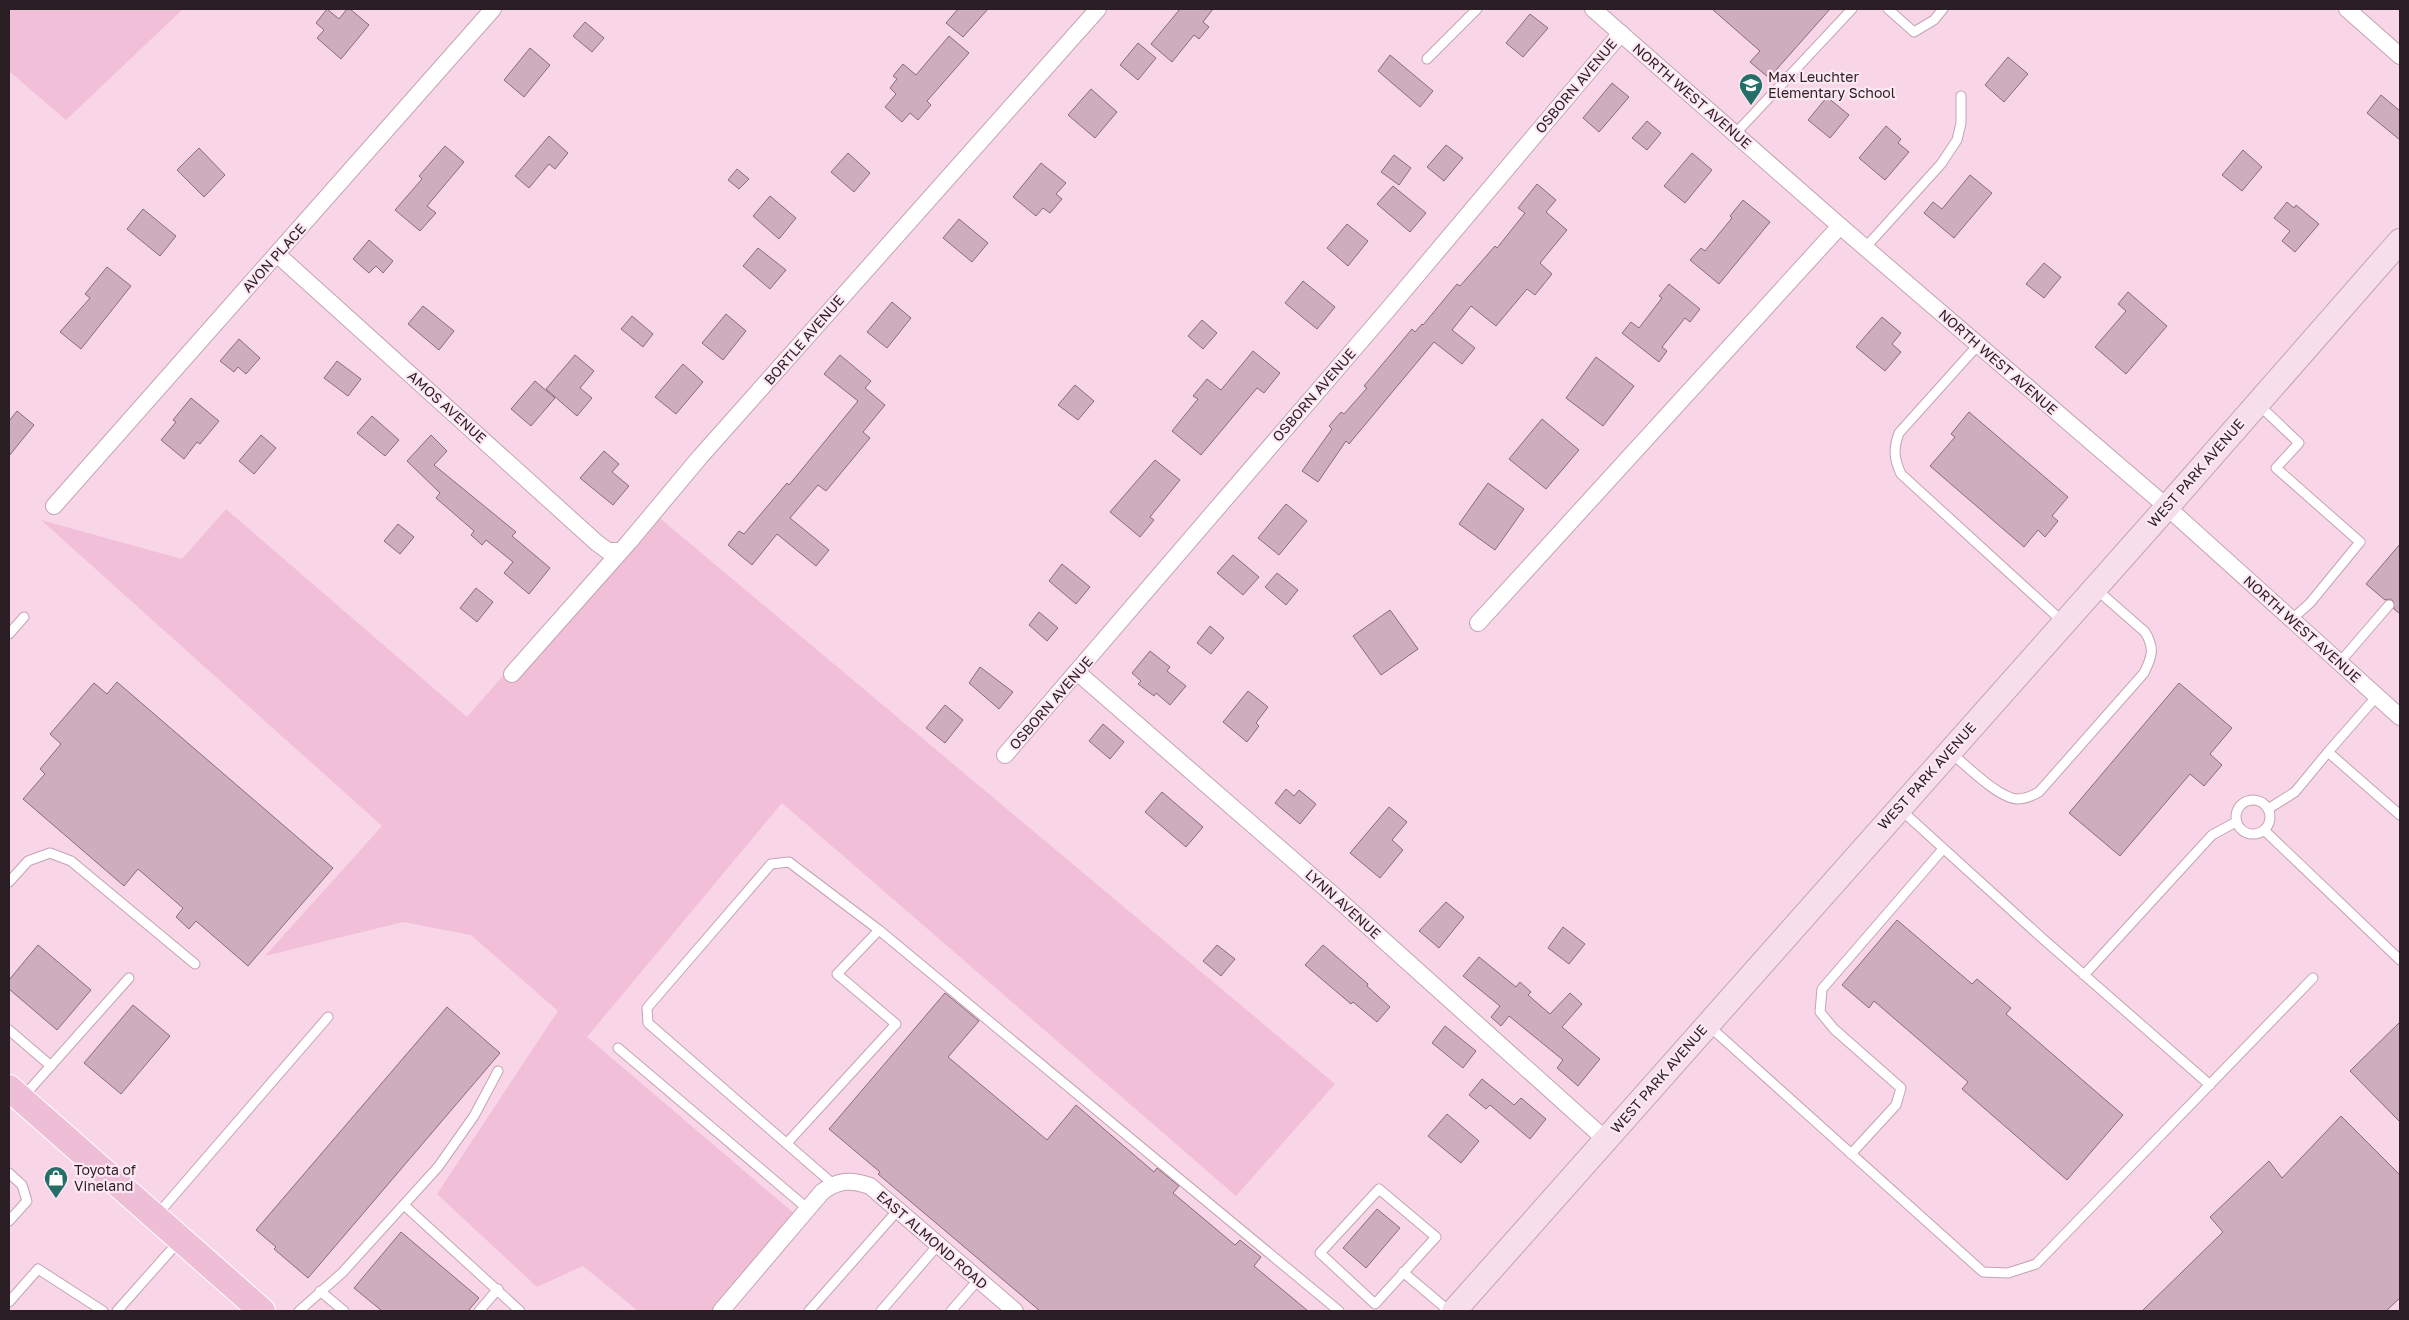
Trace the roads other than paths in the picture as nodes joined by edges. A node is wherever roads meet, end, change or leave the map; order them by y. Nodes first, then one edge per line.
1 (493, 9) edge
2 (1098, 9) edge
3 (1477, 9) edge
4 (1593, 9) edge
5 (1852, 9) edge
6 (1888, 9) edge
7 (1943, 9) edge
8 (2347, 9) edge
9 (1621, 33) junction
10 (2400, 56) edge
11 (1427, 59) dead end
12 (1961, 96) dead end
13 (1735, 134) junction
14 (1840, 226) junction
15 (2400, 240) edge
16 (1865, 248) junction
17 (278, 255) junction
18 (1978, 345) junction
19 (2257, 404) junction
20 (54, 506) dead end
21 (2167, 507) junction
22 (619, 551) junction
23 (2094, 587) junction
24 (2390, 604) dead end
25 (24, 617) dead end
26 (2292, 619) junction
27 (2063, 622) junction
28 (1478, 623) dead end
29 (9, 634) edge
30 (2340, 662) junction
31 (1077, 672) junction
32 (512, 674) dead end
33 (2377, 696) junction
34 (2400, 717) edge
35 (1949, 751) junction
36 (2328, 752) junction
37 (1005, 756) dead end
38 (1898, 808) junction
39 (2268, 809) junction
40 (2400, 815) edge
41 (2236, 822) junction
42 (2264, 830) junction
43 (1943, 849) junction
44 (9, 882) edge
45 (880, 930) junction
46 (2400, 960) edge
47 (195, 964) dead end
48 (2084, 975) junction
49 (129, 978) dead end
50 (2313, 978) dead end
51 (328, 1017) dead end
52 (1707, 1024) junction
53 (9, 1030) edge
54 (618, 1048) dead end
55 (51, 1066) junction
56 (498, 1071) dead end
57 (2210, 1085) junction
58 (15, 1093) edge
59 (1606, 1140) junction
60 (787, 1143) junction
61 (1852, 1154) junction
62 (9, 1173) edge
63 (833, 1184) junction
64 (404, 1205) junction
65 (808, 1209) junction
66 (898, 1210) junction
67 (155, 1217) junction
68 (9, 1221) edge
69 (180, 1239) junction
70 (938, 1245) junction
71 (1403, 1272) junction
72 (978, 1280) junction
73 (498, 1289) junction
74 (320, 1291) junction
75 (9, 1302) edge
76 (103, 1311) edge
77 (118, 1311) edge
78 (262, 1311) edge
79 (299, 1311) edge
80 (344, 1311) edge
81 (479, 1311) edge
82 (520, 1311) edge
83 (722, 1311) edge
84 (809, 1311) edge
85 (881, 1311) edge
86 (951, 1311) edge
87 (1015, 1311) edge
88 (1339, 1311) edge
89 (1449, 1311) edge
90 (1454, 1311) edge

1 - 17 street, AVON PLACE
2 - 22 street, BORTLE AVENUE
3 - 11 lane
4 - 9 street, NORTH WEST AVENUE
5 - 13 lane
6 - 7 lane
8 - 10 street
9 - 13 street, NORTH WEST AVENUE
9 - 31 street, OSBORN AVENUE
12 - 16 lane
13 - 14 street, NORTH WEST AVENUE
14 - 16 street, NORTH WEST AVENUE
14 - 28 street
15 - 19 main road, WEST PARK AVENUE
16 - 18 street, NORTH WEST AVENUE
17 - 20 street, AVON PLACE
17 - 22 street, AMOS AVENUE
18 - 21 street, NORTH WEST AVENUE
18 - 27 lane
19 - 21 main road, WEST PARK AVENUE
19 - 26 lane
21 - 23 main road, WEST PARK AVENUE
21 - 26 street, NORTH WEST AVENUE
22 - 32 street, BORTLE AVENUE
23 - 27 main road, WEST PARK AVENUE
23 - 35 lane
24 - 30 lane
25 - 29 lane
26 - 30 street, NORTH WEST AVENUE
27 - 35 main road, WEST PARK AVENUE
30 - 33 street, NORTH WEST AVENUE
31 - 37 street, OSBORN AVENUE
31 - 59 street, LYNN AVENUE
33 - 34 street, NORTH WEST AVENUE
33 - 36 lane
35 - 38 main road, WEST PARK AVENUE
36 - 39 lane
36 - 40 lane
38 - 43 lane
38 - 52 main road, WEST PARK AVENUE
39 - 41 lane
39 - 42 lane
41 - 42 lane
41 - 48 lane
42 - 46 lane
43 - 48 lane
43 - 61 lane
44 - 47 lane
45 - 60 lane
45 - 60 lane
45 - 88 lane
48 - 57 lane
49 - 55 lane
50 - 57 lane
51 - 67 lane
52 - 59 main road, WEST PARK AVENUE
52 - 61 lane
53 - 55 lane
54 - 65 lane
55 - 58 lane
56 - 64 lane
57 - 61 lane
58 - 67 main road
59 - 90 main road, WEST PARK AVENUE
60 - 63 lane
62 - 68 lane
63 - 65 street
63 - 66 street, EAST ALMOND ROAD
64 - 73 lane
64 - 74 lane
65 - 83 street
66 - 70 street, EAST ALMOND ROAD
66 - 84 lane
67 - 69 main road
69 - 77 lane
69 - 78 main road
70 - 72 street, EAST ALMOND ROAD
70 - 85 lane
71 - 71 lane
71 - 89 lane
72 - 86 lane
72 - 87 street, EAST ALMOND ROAD
73 - 81 lane
73 - 82 lane
74 - 79 lane
74 - 80 lane
75 - 76 lane

